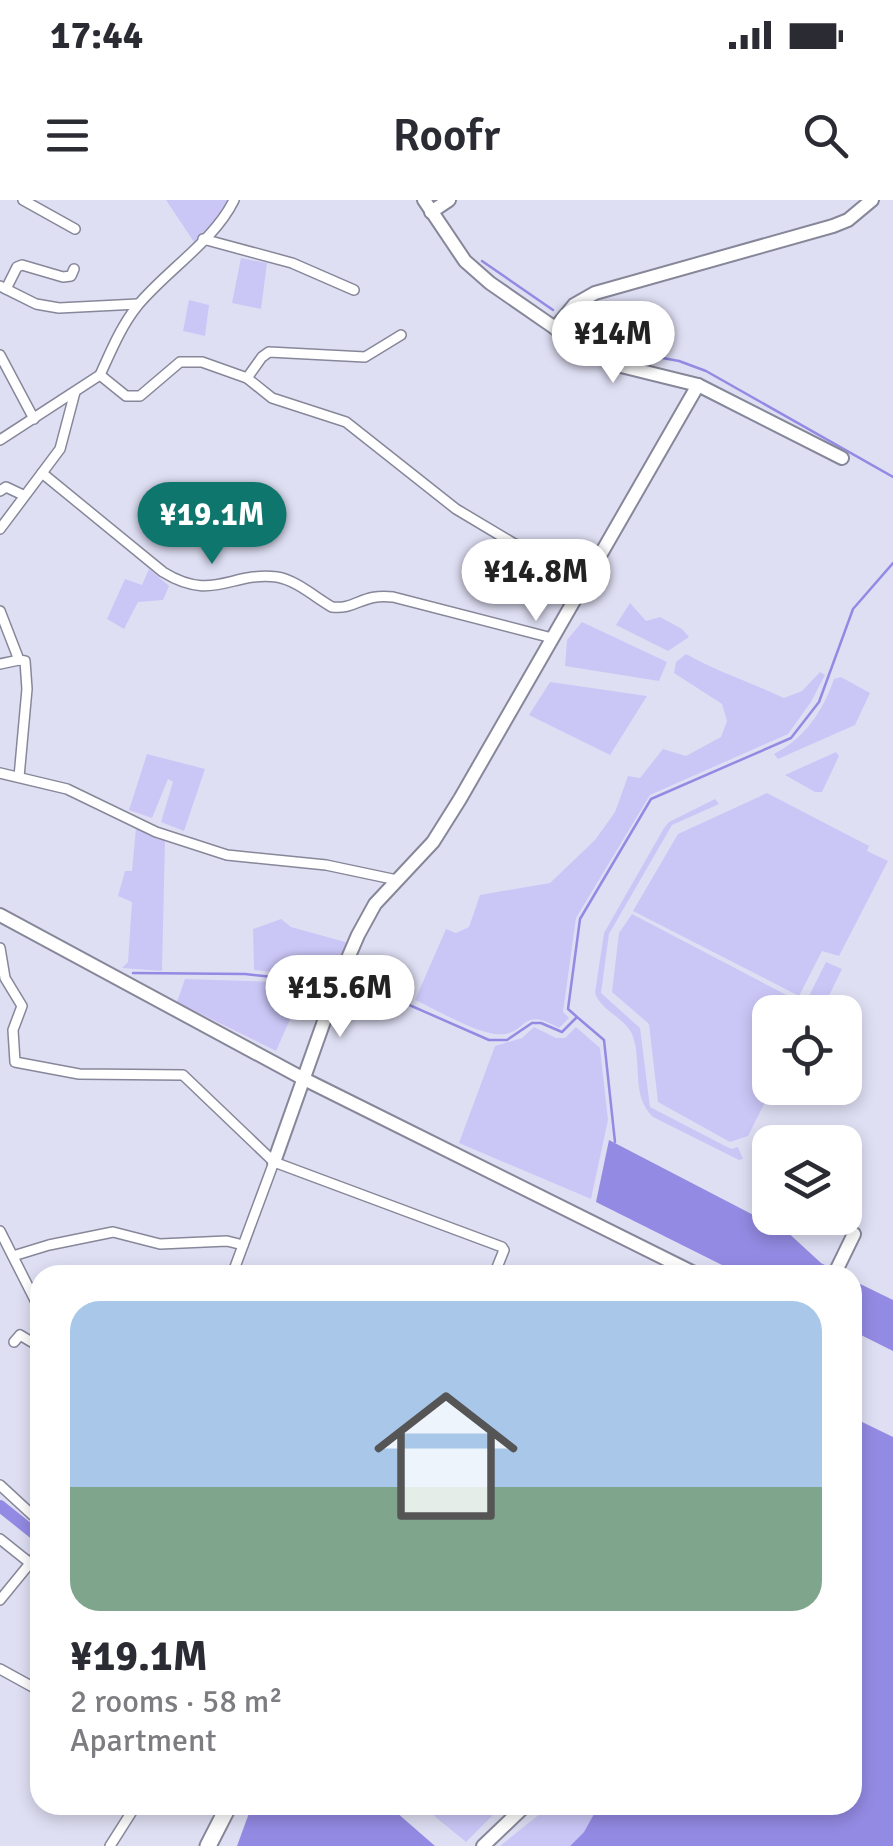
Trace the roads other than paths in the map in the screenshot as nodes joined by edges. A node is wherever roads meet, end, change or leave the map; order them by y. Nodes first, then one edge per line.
1 (23, 200) edge
2 (234, 200) edge
3 (449, 200) edge
4 (872, 200) edge
5 (427, 206) edge
6 (76, 229) dead end
7 (203, 239) junction
8 (74, 270) dead end
9 (3, 287) edge
10 (354, 290) dead end
11 (138, 304) junction
12 (555, 328) junction
13 (401, 336) dead end
14 (1, 359) edge
15 (100, 374) junction
16 (247, 378) junction
17 (698, 384) junction
18 (75, 392) junction
19 (34, 419) junction
20 (0, 440) edge
21 (842, 458) dead end
22 (42, 473) junction
23 (0, 491) edge
24 (23, 495) junction
25 (0, 529) edge
26 (588, 577) junction
27 (0, 611) edge
28 (4, 630) edge
29 (552, 638) junction
30 (18, 660) junction
31 (0, 664) edge
32 (0, 773) edge
33 (20, 778) junction
34 (396, 880) junction
35 (0, 915) edge
36 (0, 948) edge
37 (304, 1079) junction
38 (274, 1162) junction
39 (0, 1231) edge
40 (854, 1235) edge
41 (243, 1244) junction
42 (13, 1256) junction
43 (236, 1265) edge
44 (498, 1265) edge
45 (678, 1265) edge
46 (838, 1265) edge
47 (30, 1290) edge
48 (30, 1341) edge
49 (14, 1342) dead end
50 (0, 1486) edge
51 (30, 1513) edge
52 (0, 1539) edge
53 (30, 1554) edge
54 (30, 1563) edge
55 (0, 1600) edge
56 (0, 1669) edge
57 (30, 1686) edge
58 (130, 1815) edge
59 (224, 1815) edge
60 (516, 1815) edge
61 (110, 1846) edge
62 (208, 1846) edge
63 (483, 1846) edge

1 - 6 street
2 - 7 street
3 - 5 street
4 - 12 street
5 - 12 street
7 - 10 street
7 - 11 street
8 - 9 street
9 - 11 street
11 - 15 street
12 - 17 street
13 - 16 street
14 - 19 street
15 - 16 street
15 - 18 street
16 - 26 street
17 - 21 street
17 - 26 street
18 - 19 street
18 - 22 street
19 - 20 street
22 - 24 street
22 - 29 street
23 - 24 street
24 - 25 street
26 - 29 street
27 - 28 street
28 - 30 street
29 - 34 street
30 - 31 street
30 - 33 street
32 - 33 street
33 - 34 street
34 - 37 street
35 - 37 street
36 - 38 street
37 - 38 street
37 - 45 street
38 - 41 street
38 - 44 street
39 - 42 street
40 - 46 street
41 - 42 street
41 - 43 street
42 - 47 street
48 - 49 street
50 - 51 street
52 - 53 street
54 - 55 street
56 - 57 street
58 - 61 street
59 - 62 highway
60 - 63 street

